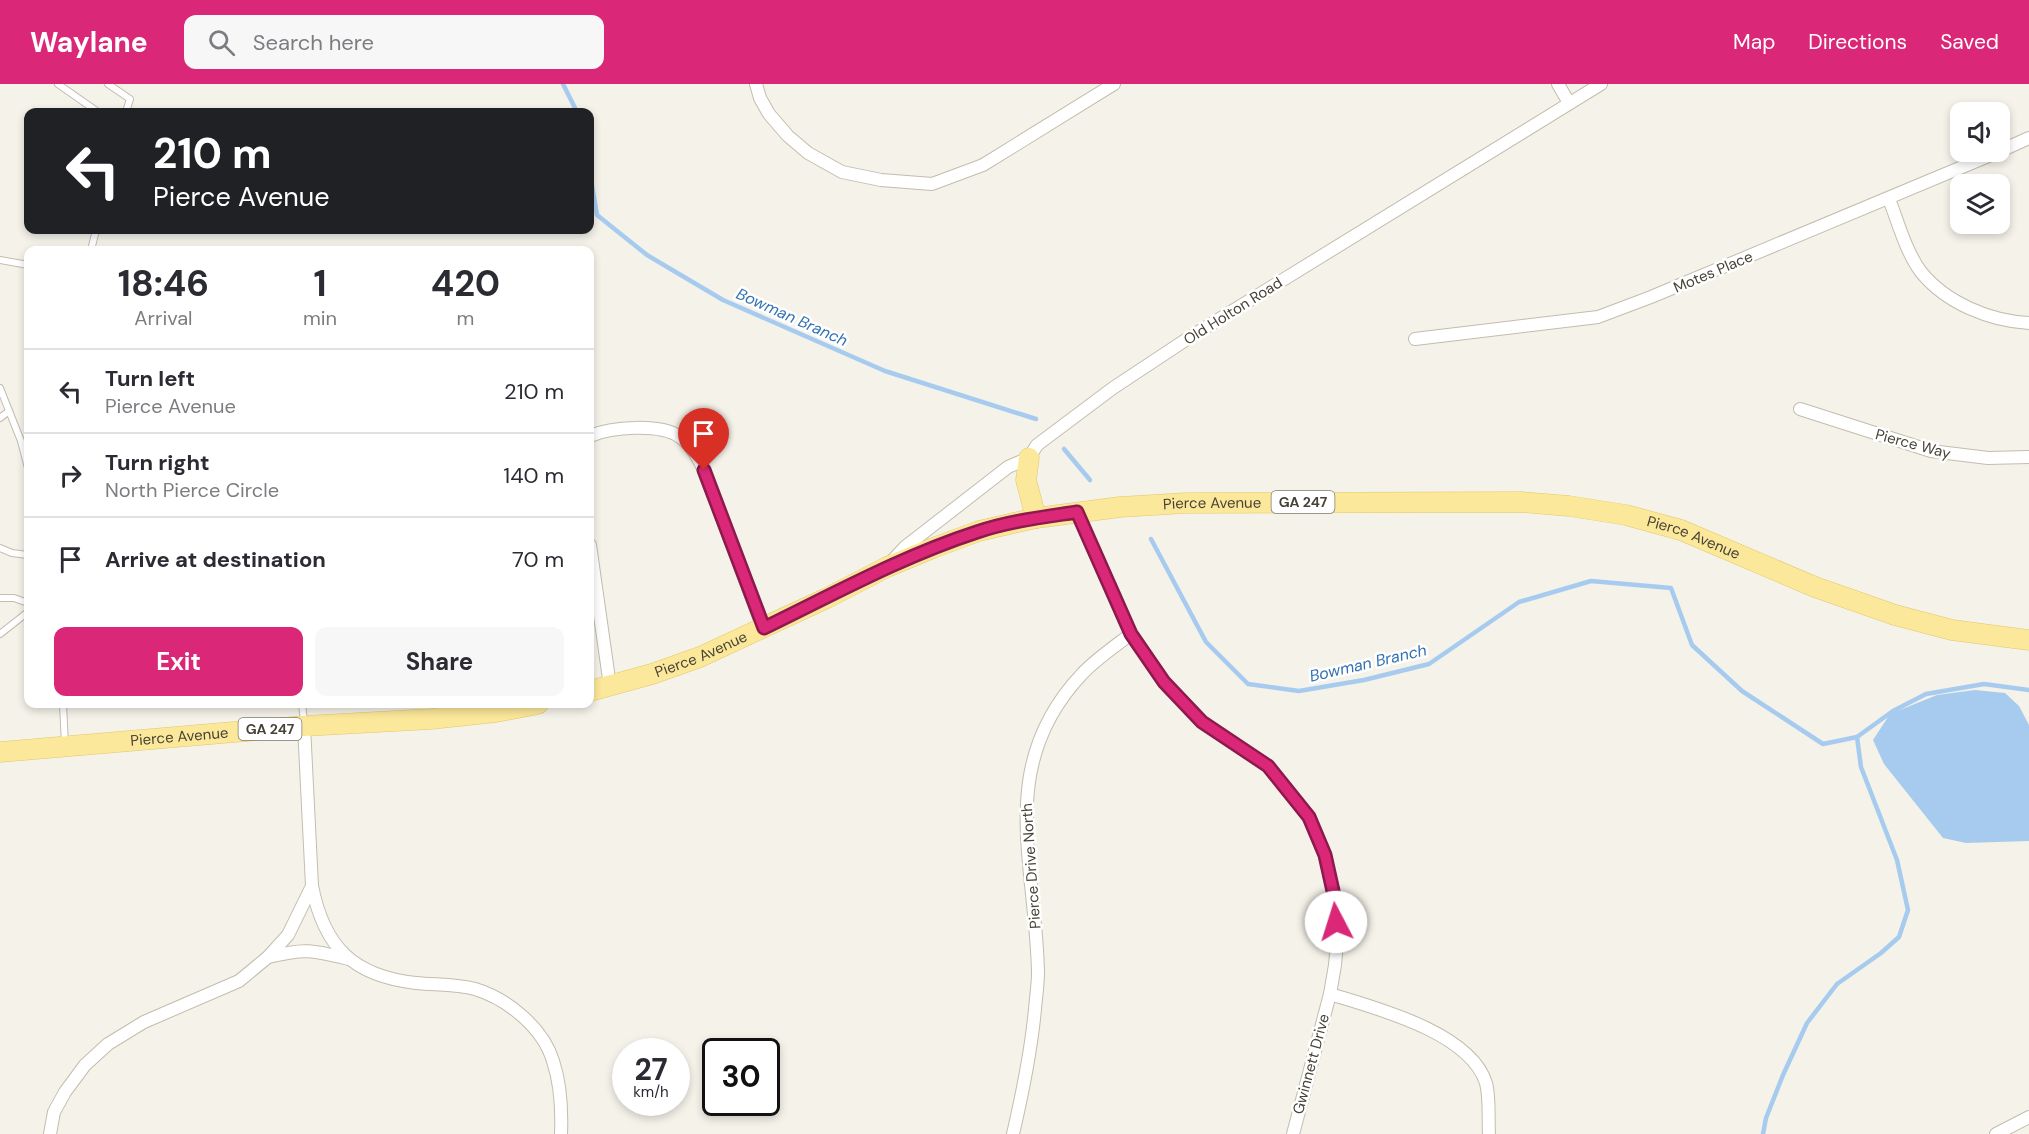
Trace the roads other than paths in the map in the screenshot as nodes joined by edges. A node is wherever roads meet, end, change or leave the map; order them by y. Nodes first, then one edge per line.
1 (58, 84) edge
2 (108, 84) edge
3 (756, 84) edge
4 (1114, 84) edge
5 (1558, 84) edge
6 (1601, 84) edge
7 (1569, 103) junction
8 (92, 108) edge
9 (127, 108) edge
10 (2029, 138) edge
11 (2010, 146) edge
12 (1974, 162) edge
13 (1889, 199) junction
14 (0, 260) edge
15 (24, 264) edge
16 (2029, 322) edge
17 (1415, 339) dead end
18 (0, 388) edge
19 (1800, 409) dead end
20 (9, 411) junction
21 (0, 418) edge
22 (594, 434) edge
23 (24, 453) edge
24 (1029, 458) junction
25 (2029, 458) edge
26 (1077, 512) junction
27 (1036, 518) junction
28 (0, 548) edge
29 (24, 554) edge
30 (886, 567) junction
31 (594, 573) edge
32 (0, 598) edge
33 (24, 602) edge
34 (24, 615) edge
35 (764, 628) junction
36 (0, 634) edge
37 (1131, 634) junction
38 (2029, 640) edge
39 (610, 686) junction
40 (594, 690) edge
41 (63, 708) edge
42 (302, 708) edge
43 (517, 708) edge
44 (304, 726) junction
45 (65, 747) junction
46 (0, 752) edge
47 (312, 886) junction
48 (268, 957) junction
49 (349, 959) junction
50 (1330, 994) junction
51 (2029, 1117) edge
52 (50, 1134) edge
53 (561, 1134) edge
54 (1013, 1134) edge
55 (1293, 1134) edge
56 (1490, 1134) edge
57 (1996, 1134) edge

1 - 8 lane
2 - 9 lane
3 - 4 street
5 - 7 street
6 - 7 street, Old Holton Road
7 - 24 street, Old Holton Road
10 - 11 street, Motes Place
12 - 13 street, Motes Place
13 - 16 street
13 - 17 street, Motes Place
14 - 15 lane
18 - 20 lane
19 - 25 street, Pierce Way
20 - 21 lane
20 - 23 lane
22 - 35 street
24 - 27 main road
24 - 30 street, Old Holton Road
26 - 27 main road, Pierce Avenue / GA 247
26 - 37 street, Gwinnett Drive
26 - 38 main road, Pierce Avenue / GA 247
27 - 30 main road, Pierce Avenue / GA 247
28 - 29 lane
30 - 35 main road, Pierce Avenue / GA 247
31 - 39 street
32 - 33 lane
34 - 36 lane
35 - 39 main road, Pierce Avenue / GA 247
37 - 50 street, Gwinnett Drive
37 - 54 street, Pierce Drive North
39 - 40 main road, Pierce Avenue / GA 247
41 - 45 lane
42 - 44 lane
43 - 44 main road, Pierce Avenue / GA 247
44 - 45 main road, Pierce Avenue / GA 247
44 - 47 street
45 - 46 main road, Pierce Avenue / GA 247
47 - 48 street
47 - 49 street
48 - 49 street
48 - 52 street
49 - 53 street
50 - 55 street, Gwinnett Drive
50 - 56 street
51 - 57 street

